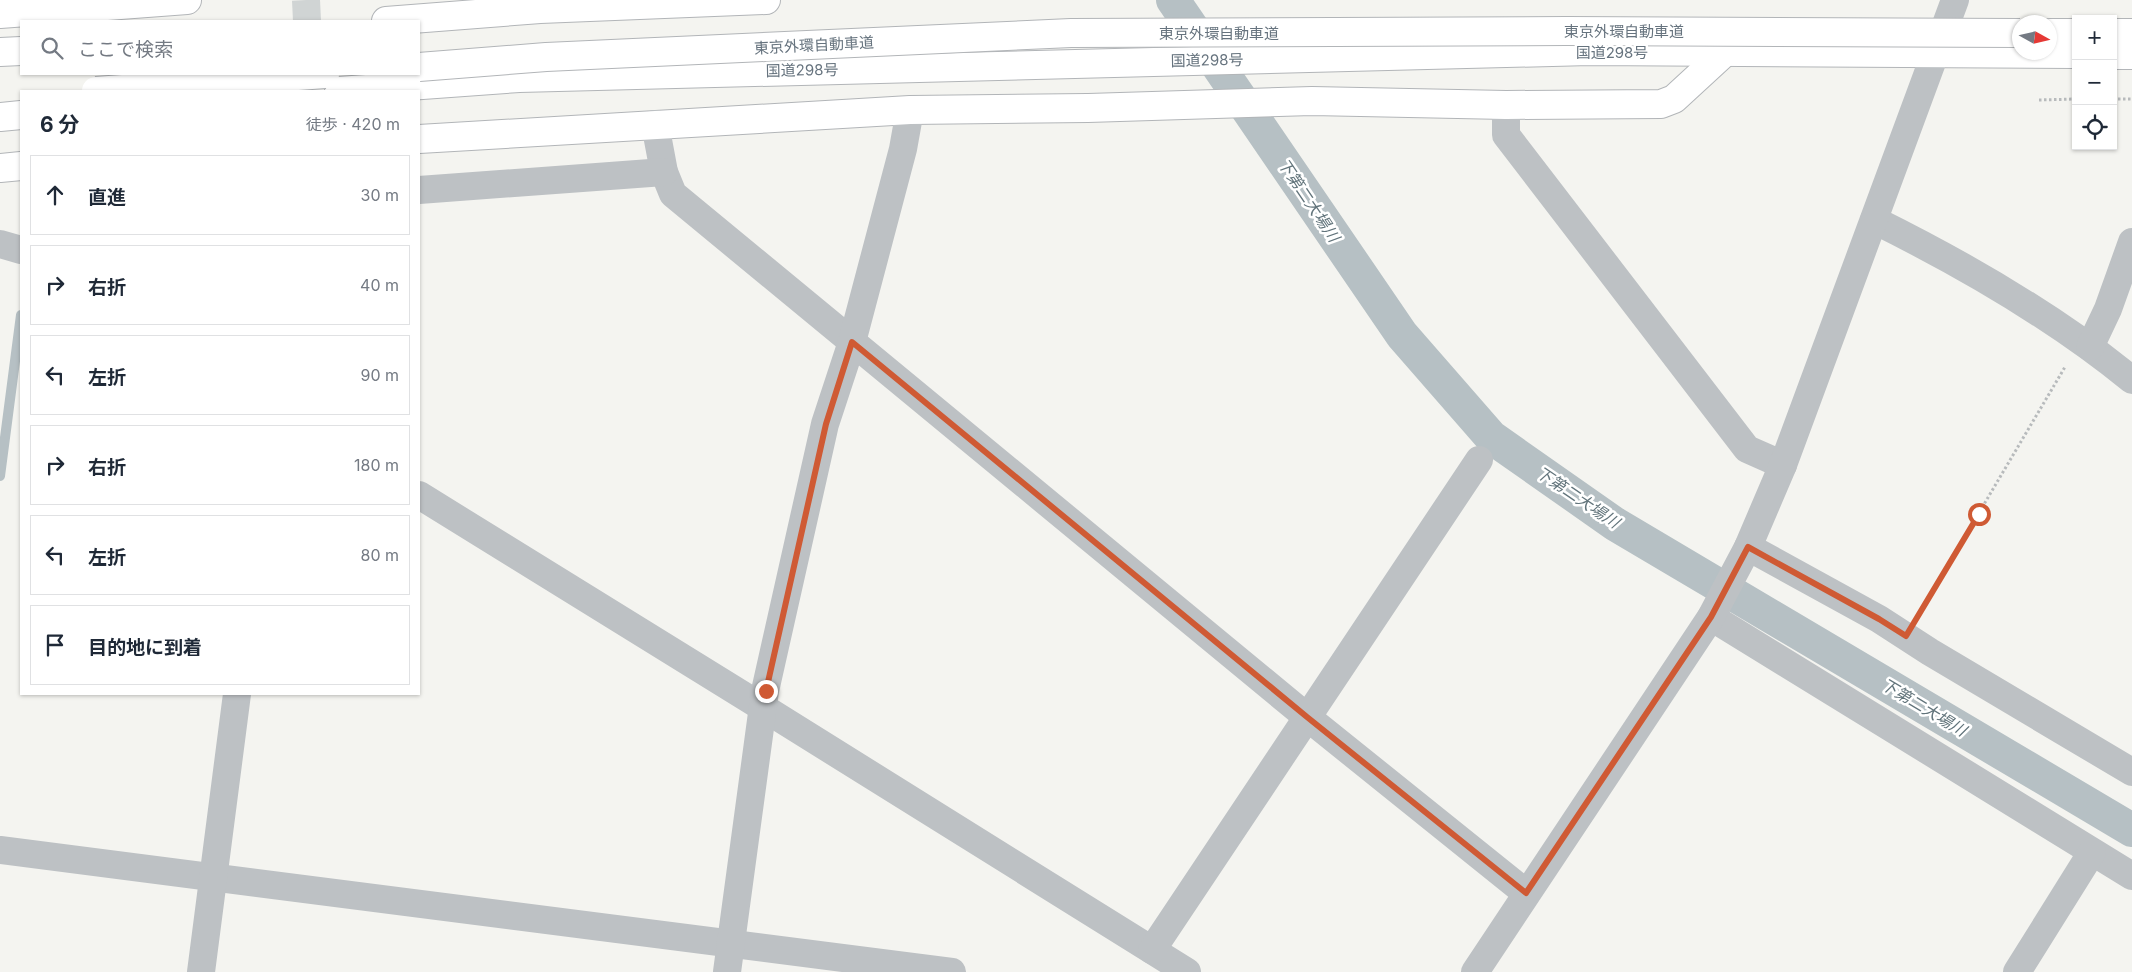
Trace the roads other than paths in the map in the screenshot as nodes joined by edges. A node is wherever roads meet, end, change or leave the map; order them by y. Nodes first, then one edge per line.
1 (188, 0) edge
2 (766, 0) edge
3 (1955, 0) edge
4 (0, 14) edge
5 (399, 20) edge
6 (2012, 33) edge
7 (2057, 33) edge
8 (2072, 33) edge
9 (2117, 33) edge
10 (2132, 34) edge
11 (20, 51) edge
12 (0, 52) edge
13 (1724, 53) junction
14 (1934, 53) junction
15 (2072, 54) edge
16 (2117, 55) edge
17 (2132, 55) edge
18 (420, 67) edge
19 (312, 75) edge
20 (109, 90) edge
21 (353, 90) edge
22 (20, 97) edge
23 (0, 99) edge
24 (1506, 105) junction
25 (910, 110) junction
26 (20, 115) edge
27 (0, 117) edge
28 (655, 124) junction
29 (420, 139) edge
30 (20, 166) edge
31 (0, 168) edge
32 (664, 172) junction
33 (420, 190) edge
34 (1874, 220) junction
35 (2132, 242) edge
36 (0, 244) edge
37 (20, 250) edge
38 (852, 342) junction
39 (2085, 344) junction
40 (2132, 380) edge
41 (1479, 460) dead end
42 (1783, 464) junction
43 (420, 496) edge
44 (1748, 547) junction
45 (1711, 617) junction
46 (237, 695) edge
47 (762, 706) junction
48 (1307, 717) junction
49 (2131, 770) edge
50 (0, 850) edge
51 (2092, 852) junction
52 (2132, 876) edge
53 (213, 878) junction
54 (1526, 893) junction
55 (730, 943) junction
56 (1152, 950) junction
57 (201, 972) edge
58 (727, 972) edge
59 (952, 972) edge
60 (1187, 972) edge
61 (1474, 972) edge
62 (2016, 972) edge

1 - 4 highway
2 - 5 highway
3 - 14 street
6 - 18 highway, 東京外環自動車道, bridge
7 - 8 highway
9 - 10 highway
11 - 12 highway
13 - 14 highway, 国道298号
13 - 21 highway, 国道298号
13 - 24 highway
14 - 15 highway, 国道298号
14 - 34 street
16 - 17 highway
19 - 20 highway, bridge
22 - 23 highway
24 - 25 highway
24 - 42 street
25 - 28 highway
25 - 38 street
26 - 27 highway
28 - 29 highway
28 - 32 street
30 - 31 highway
32 - 33 street
32 - 38 street
34 - 39 street
34 - 42 street
35 - 39 street
36 - 37 street
38 - 47 street
38 - 48 street
39 - 40 street
41 - 48 street
42 - 44 street
43 - 47 street
44 - 45 street
44 - 49 street
45 - 51 street
45 - 54 street
46 - 53 street
47 - 55 street
47 - 56 street
48 - 54 street
48 - 56 street
50 - 53 street
51 - 52 street
51 - 62 street
53 - 55 street
53 - 57 street
54 - 61 street
55 - 58 street
55 - 59 street
56 - 60 street

